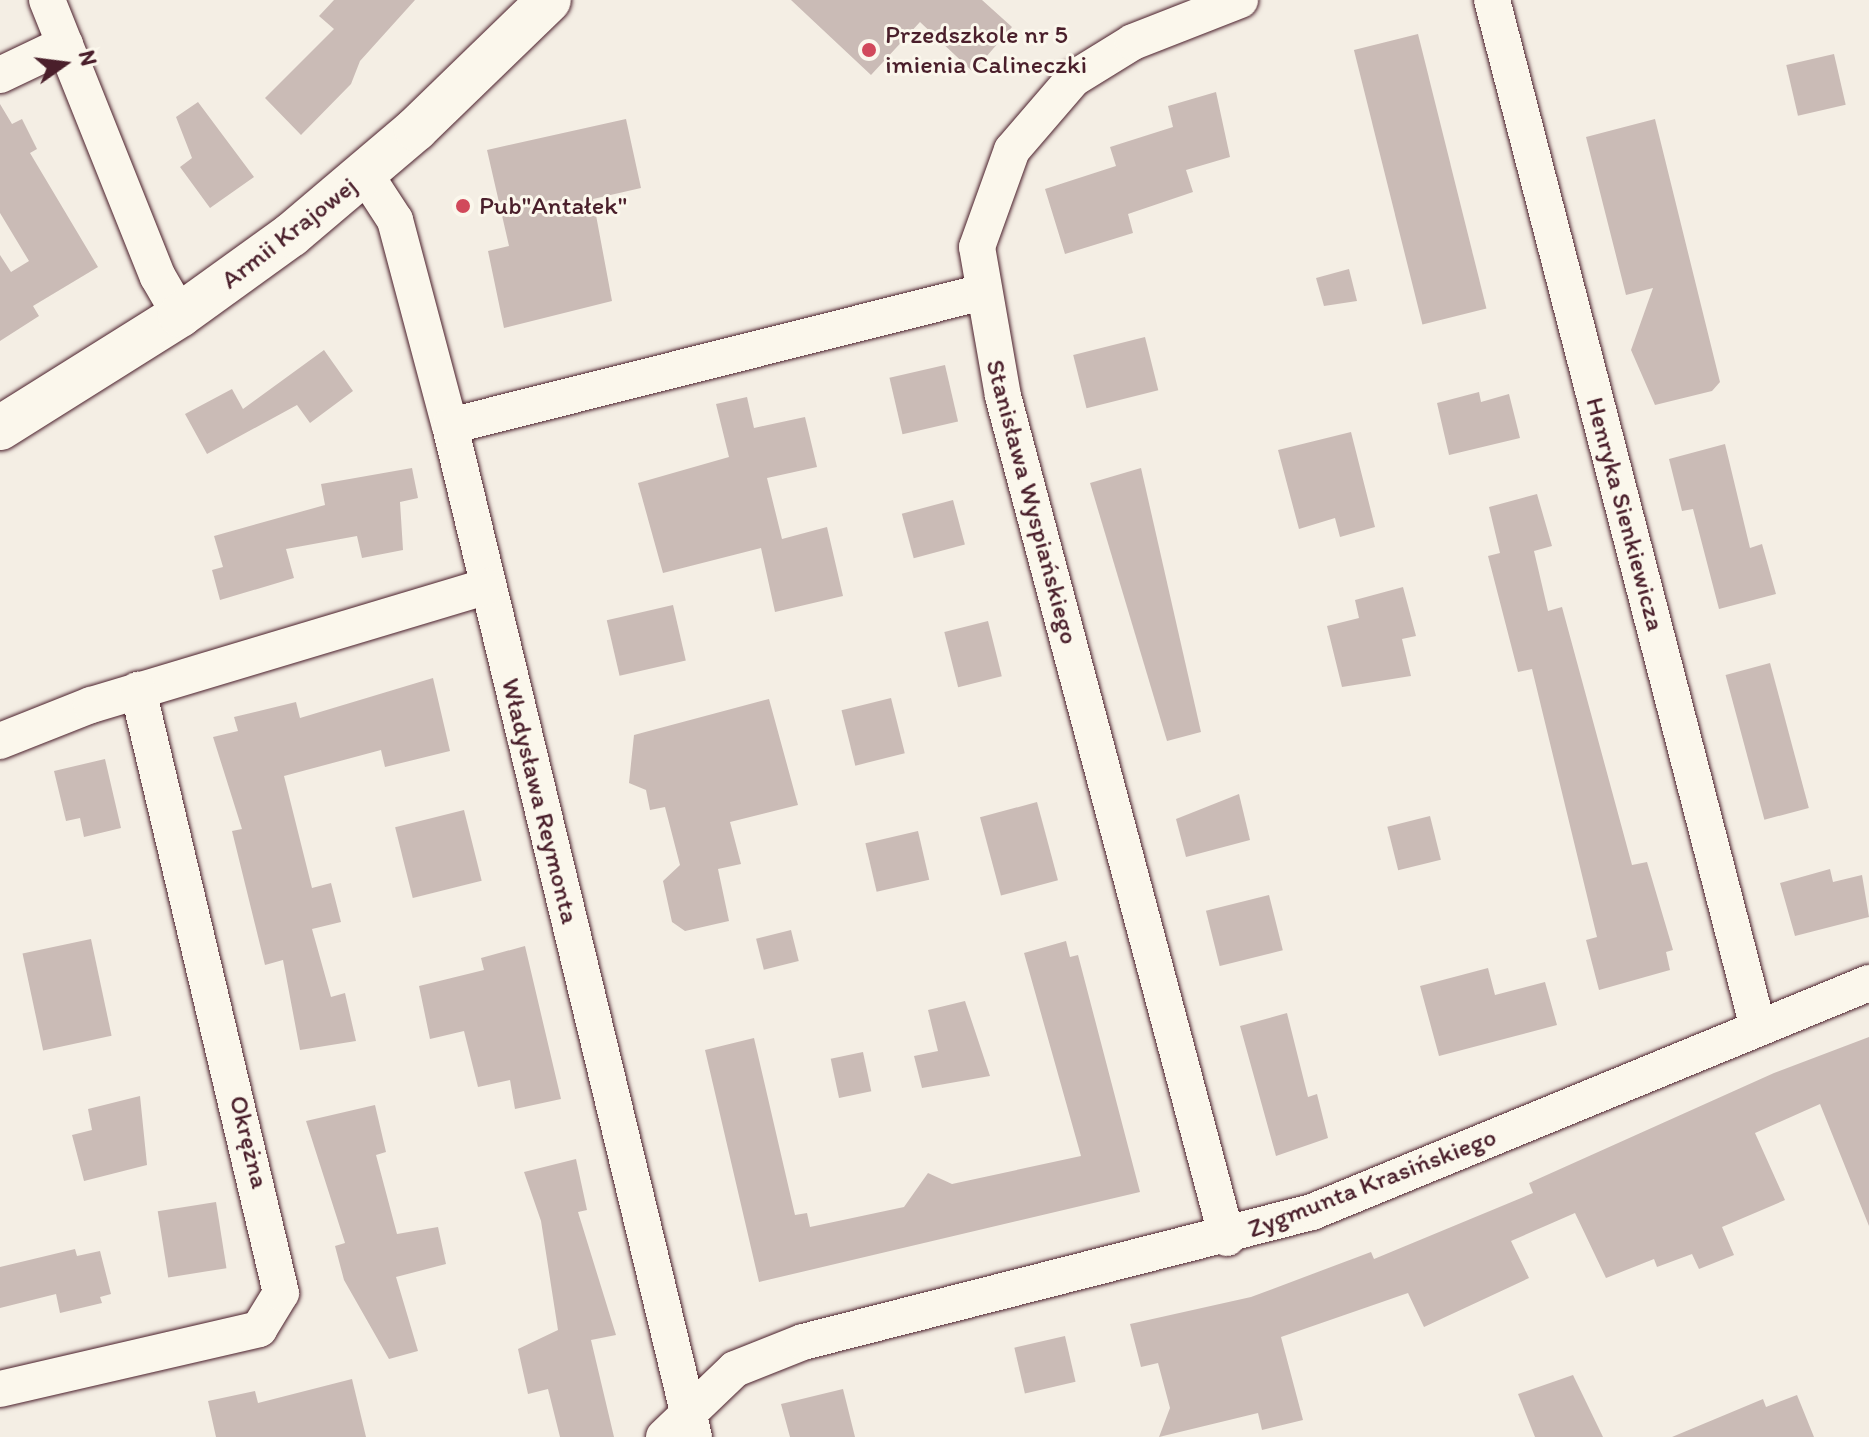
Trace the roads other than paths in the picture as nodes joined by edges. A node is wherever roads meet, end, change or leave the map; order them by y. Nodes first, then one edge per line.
1 (47, 0) edge
2 (549, 0) edge
3 (1240, 0) edge
4 (1492, 0) edge
5 (65, 44) junction
6 (0, 75) edge
7 (365, 174) junction
8 (979, 293) junction
9 (180, 315) junction
10 (450, 426) junction
11 (0, 428) edge
12 (487, 586) junction
13 (138, 690) junction
14 (0, 741) edge
15 (1869, 983) edge
16 (1758, 1028) junction
17 (1227, 1238) junction
18 (0, 1389) edge
19 (690, 1423) edge
20 (664, 1437) edge

1 - 5 street
2 - 7 street, Armii Krajowej
3 - 8 street, Stanisława Wyspiańskiego
4 - 16 street, Henryka Sienkiewicza
5 - 6 street
5 - 9 street
7 - 9 street, Armii Krajowej
7 - 10 street, Władysława Reymonta
8 - 10 street
8 - 17 street, Stanisława Wyspiańskiego
9 - 11 street, Armii Krajowej
10 - 12 street, Władysława Reymonta
12 - 13 street
12 - 19 street, Władysława Reymonta
13 - 14 street
13 - 18 street, Okrężna
15 - 16 street, Zygmunta Krasińskiego
16 - 17 street, Zygmunta Krasińskiego
17 - 19 street, Zygmunta Krasińskiego
19 - 20 street, Zygmunta Krasińskiego

